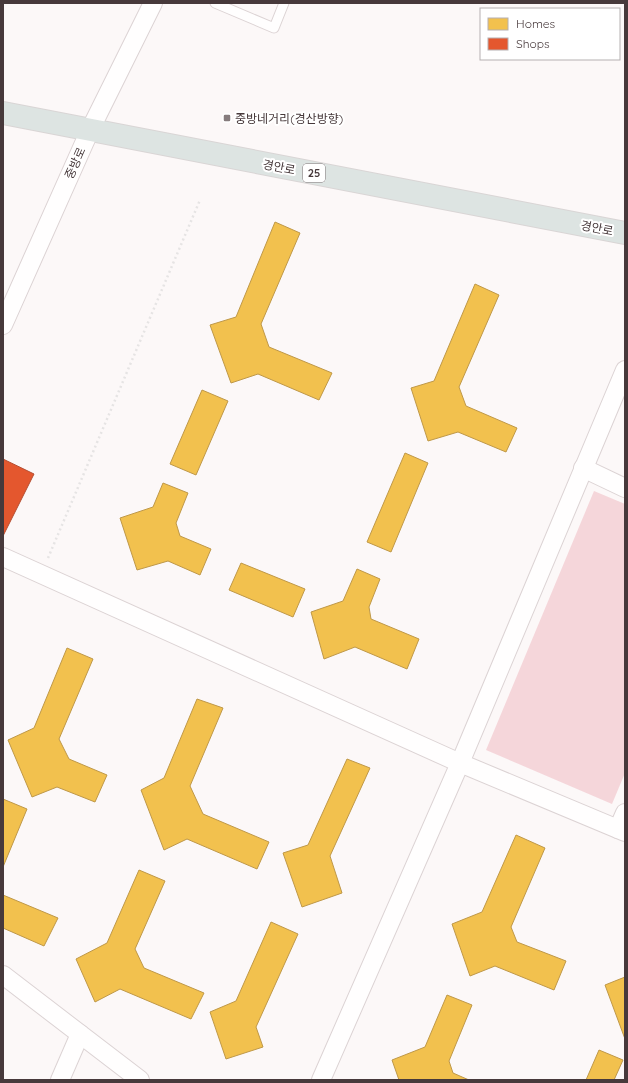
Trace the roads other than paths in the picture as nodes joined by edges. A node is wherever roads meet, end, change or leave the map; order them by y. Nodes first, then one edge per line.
1 (152, 3) edge
2 (216, 3) edge
3 (284, 3) edge
4 (3, 113) edge
5 (90, 130) junction
6 (625, 233) edge
7 (3, 325) edge
8 (625, 370) edge
9 (583, 468) junction
10 (625, 488) edge
11 (3, 556) edge
12 (460, 763) junction
13 (623, 825) edge
14 (3, 975) edge
15 (80, 1034) junction
16 (60, 1080) edge
17 (140, 1080) edge
18 (321, 1080) edge

1 - 5 street, 중방로
2 - 3 lane
4 - 5 main road, 경안로 / 25
5 - 6 main road, 경안로 / 25
5 - 7 street, 중방로
8 - 9 street
9 - 10 street
9 - 12 street
11 - 12 street
12 - 13 street
12 - 18 street
14 - 15 street
15 - 16 street
15 - 17 street

